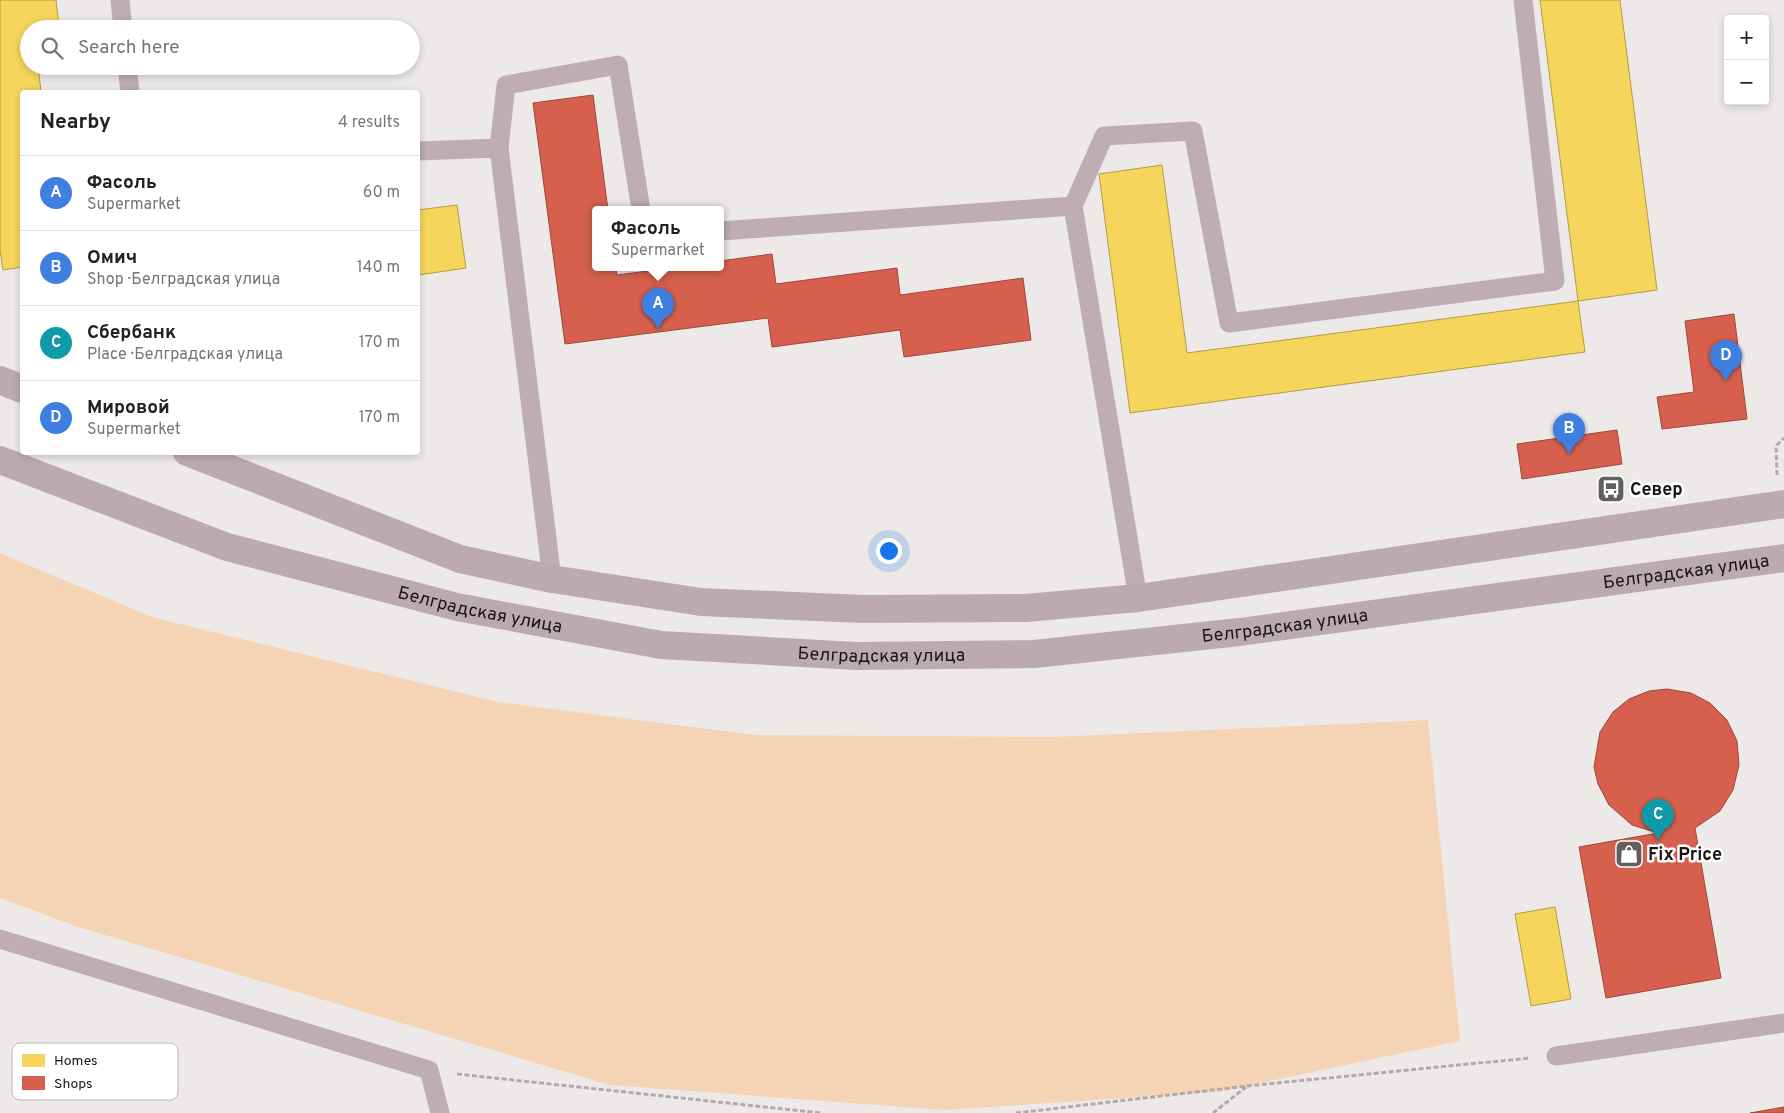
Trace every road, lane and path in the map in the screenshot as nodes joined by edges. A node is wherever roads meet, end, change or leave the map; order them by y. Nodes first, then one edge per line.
1 (120, 0) edge
2 (1523, 0) edge
3 (122, 20) edge
4 (128, 75) edge
5 (130, 90) edge
6 (499, 148) junction
7 (420, 151) edge
8 (640, 206) edge
9 (1073, 206) junction
10 (724, 231) edge
11 (0, 380) edge
12 (20, 388) edge
13 (1784, 438) edge
14 (195, 455) edge
15 (0, 460) edge
16 (1777, 478) dead end
17 (1784, 504) edge
18 (1784, 558) edge
19 (552, 579) junction
20 (1138, 598) junction
21 (0, 939) edge
22 (1784, 1023) edge
23 (1565, 1055) joint
24 (428, 1070) junction
25 (1247, 1086) junction
26 (440, 1113) edge
27 (821, 1113) edge
28 (1016, 1113) edge
29 (1213, 1113) edge

1 - 3 lane
2 - 9 lane
4 - 5 lane
6 - 7 lane
6 - 8 lane
6 - 19 lane
9 - 10 lane
9 - 20 lane
11 - 12 street
13 - 16 path
14 - 19 street
15 - 18 street, Белградская улица
17 - 20 street
19 - 20 street
21 - 24 lane
22 - 23 lane
23 - 25 path
24 - 26 lane
24 - 27 path
25 - 28 path
25 - 29 path

